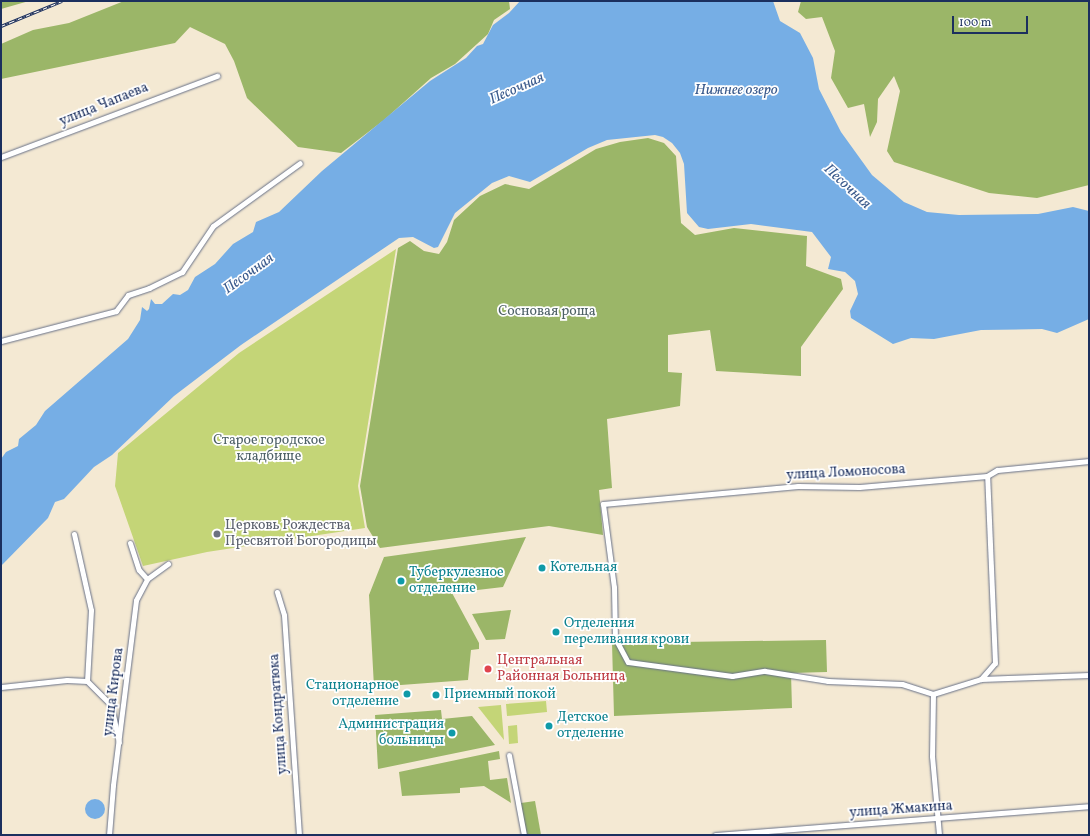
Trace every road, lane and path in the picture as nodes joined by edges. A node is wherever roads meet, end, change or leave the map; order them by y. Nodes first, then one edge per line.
1 (217, 76) dead end
2 (1, 157) edge
3 (300, 163) dead end
4 (1, 341) edge
5 (1089, 461) edge
6 (987, 476) junction
7 (74, 534) dead end
8 (130, 543) dead end
9 (168, 564) dead end
10 (147, 579) junction
11 (277, 592) dead end
12 (1089, 675) edge
13 (981, 679) junction
14 (87, 681) junction
15 (1, 687) edge
16 (933, 694) junction
17 (120, 743) junction
18 (510, 755) dead end
19 (1089, 806) edge
20 (938, 820) junction
21 (110, 835) edge
22 (299, 835) edge
23 (524, 835) edge
24 (715, 835) edge
25 (939, 835) edge

1 - 2 street, улица Чапаева
3 - 4 street
5 - 6 street, улица Ломоносова
6 - 13 street
6 - 16 street, улица Ломоносова
7 - 14 street, улица Кирова
8 - 10 street
9 - 10 street, улица Кирова
10 - 17 street, улица Кирова
11 - 22 street, улица Кондратюка
12 - 13 street
13 - 16 street
14 - 15 street
14 - 17 street
16 - 20 street
17 - 21 street, улица Кирова
18 - 23 street
19 - 20 street, улица Жмакина
20 - 24 street, улица Жмакина
20 - 25 street

